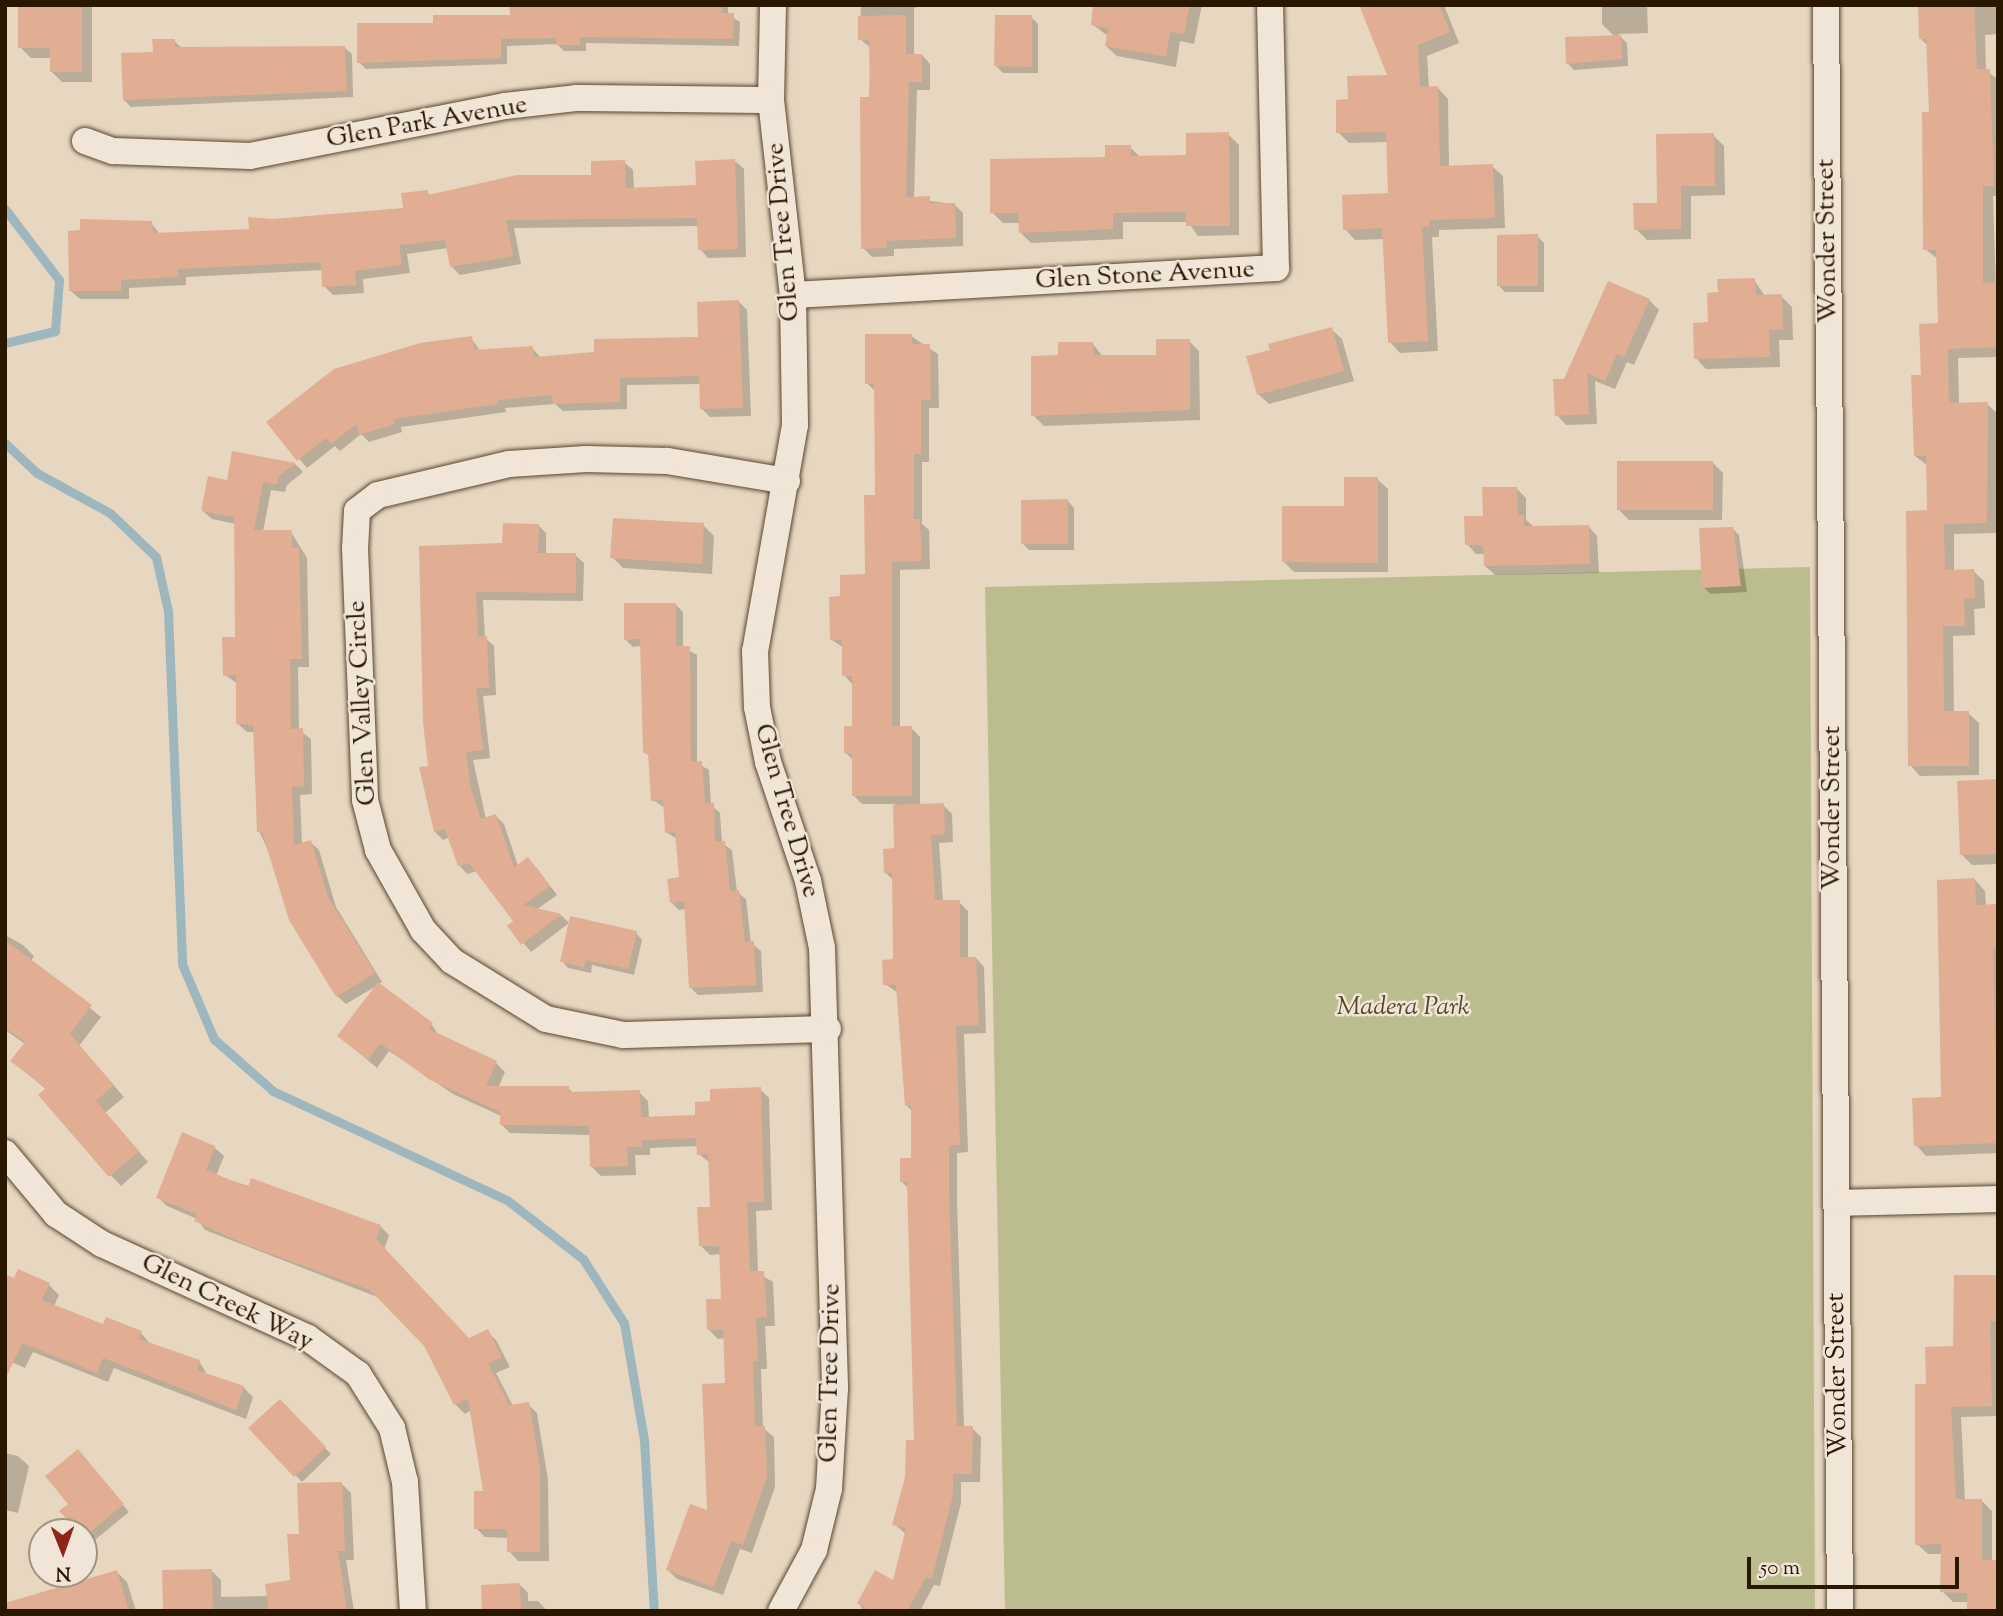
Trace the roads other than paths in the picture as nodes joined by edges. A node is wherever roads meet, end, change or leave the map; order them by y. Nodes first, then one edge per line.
1 (773, 5) edge
2 (1270, 5) edge
3 (1826, 5) edge
4 (771, 100) junction
5 (85, 141) dead end
6 (793, 295) junction
7 (788, 481) junction
8 (828, 1029) junction
9 (5, 1153) edge
10 (1998, 1199) edge
11 (1836, 1203) junction
12 (413, 1611) edge
13 (781, 1611) edge
14 (1840, 1611) edge

1 - 4 street, Glen Tree Drive
2 - 6 street, Glen Stone Avenue
3 - 11 street, Wonder Street
4 - 5 street, Glen Park Avenue
4 - 6 street, Glen Tree Drive
6 - 7 street, Glen Tree Drive
7 - 8 street, Glen Tree Drive
7 - 8 street, Glen Valley Circle
8 - 13 street, Glen Tree Drive
9 - 12 street, Glen Creek Way
10 - 11 street
11 - 14 street, Wonder Street

